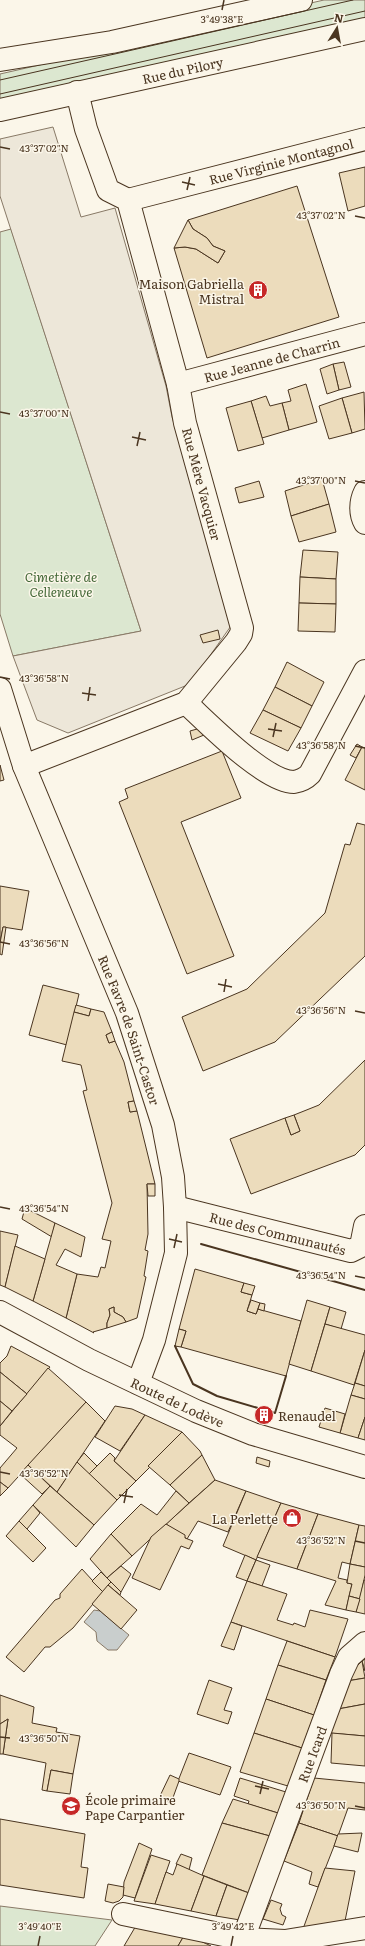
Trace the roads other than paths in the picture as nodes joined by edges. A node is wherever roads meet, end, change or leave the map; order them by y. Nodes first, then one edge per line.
1 (301, 0) edge
2 (365, 29) edge
3 (0, 60) edge
4 (77, 92) junction
5 (0, 110) edge
6 (365, 139) edge
7 (128, 200) junction
8 (365, 334) edge
9 (178, 384) junction
10 (365, 492) edge
11 (365, 523) edge
12 (365, 671) edge
13 (0, 689) edge
14 (186, 703) junction
15 (24, 766) junction
16 (175, 1207) junction
17 (365, 1226) edge
18 (0, 1312) edge
19 (138, 1383) junction
20 (365, 1467) edge
21 (365, 1643) edge
22 (123, 1914) dead end
23 (365, 1928) edge
24 (241, 1942) edge

1 - 3 street
2 - 4 street, Rue du Pilory
4 - 5 street, Rue du Pilory
4 - 7 street
6 - 7 street, Rue Virginie Montagnol
7 - 9 street, Rue Mère Vacquier
8 - 9 street, Rue Jeanne de Charrin
9 - 14 street, Rue Mère Vacquier
10 - 11 street
12 - 14 street
13 - 15 street, Rue Favre de Saint-Castor
14 - 15 street, Rue Mère Vacquier
15 - 16 street, Rue Favre de Saint-Castor
16 - 17 street, Rue des Communautés
16 - 19 street, Rue Favre de Saint-Castor
18 - 19 street, Route de Lodève
19 - 20 street, Route de Lodève
21 - 24 street, Rue Icard
22 - 24 street
23 - 24 street

